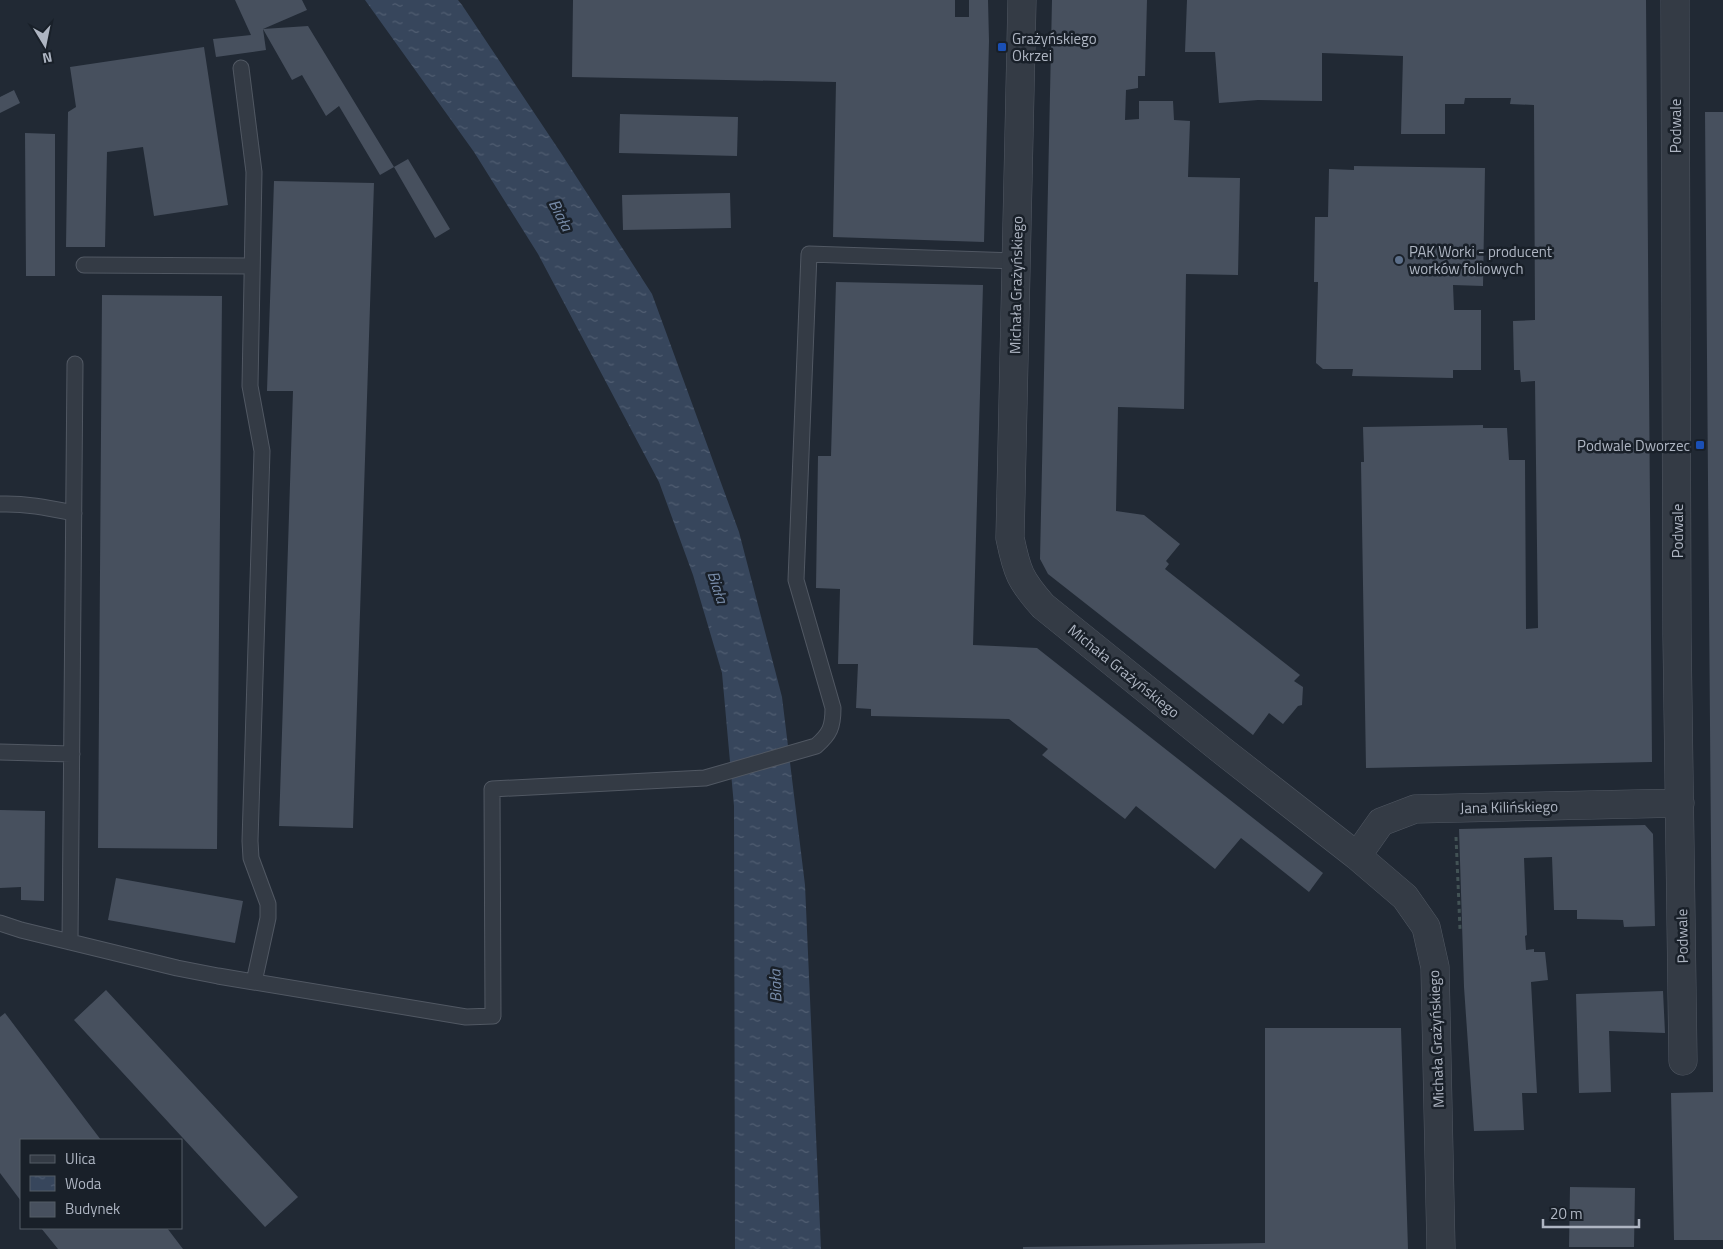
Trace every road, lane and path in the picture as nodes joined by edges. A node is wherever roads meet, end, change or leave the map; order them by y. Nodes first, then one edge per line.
1 (1022, 0) edge
2 (1675, 0) edge
3 (241, 68) dead end
4 (1016, 261) junction
5 (84, 264) dead end
6 (251, 266) junction
7 (75, 364) dead end
8 (0, 504) edge
9 (74, 513) junction
10 (0, 752) edge
11 (72, 754) junction
12 (1680, 803) junction
13 (1456, 837) dead end
14 (1357, 856) junction
15 (0, 923) edge
16 (1460, 934) dead end
17 (70, 942) junction
18 (254, 982) junction
19 (1683, 1061) dead end
20 (1441, 1249) edge

1 - 4 street, Michała Grażyńskiego
2 - 12 street, Podwale
3 - 6 lane
4 - 14 street, Michała Grażyńskiego
4 - 18 lane
5 - 6 lane
6 - 18 lane
7 - 9 lane
8 - 9 lane
9 - 11 lane
10 - 11 lane
11 - 17 lane
12 - 14 street, Jana Kilińskiego
12 - 19 street, Podwale
13 - 16 path
14 - 20 street, Michała Grażyńskiego
15 - 17 lane
17 - 18 lane

